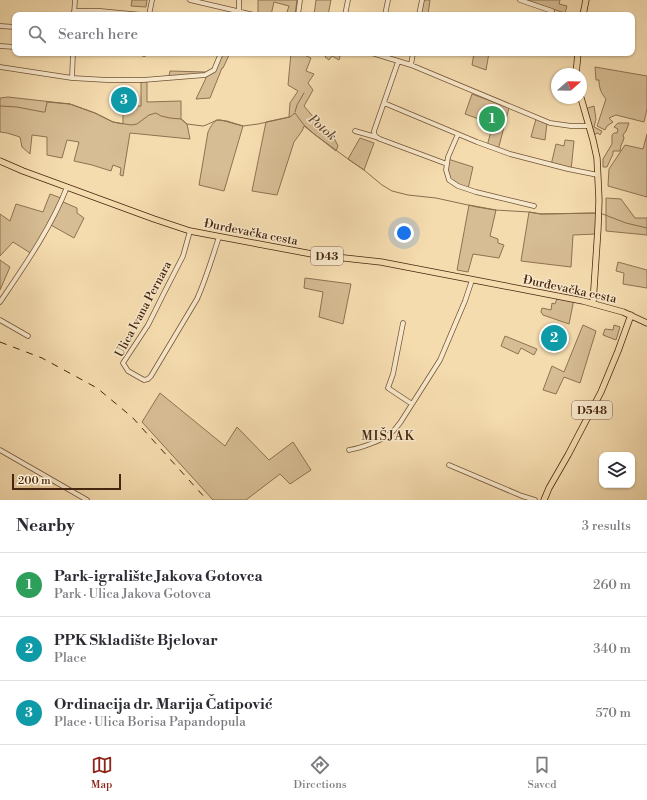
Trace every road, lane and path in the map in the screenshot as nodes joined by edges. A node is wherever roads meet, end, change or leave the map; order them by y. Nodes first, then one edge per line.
1 (75, 0) edge
2 (152, 0) edge
3 (190, 0) edge
4 (239, 0) edge
5 (300, 0) edge
6 (348, 0) edge
7 (388, 0) edge
8 (422, 0) edge
9 (520, 0) edge
10 (586, 0) edge
11 (552, 11) dead end
12 (74, 12) edge
13 (87, 12) edge
14 (110, 12) edge
15 (150, 12) edge
16 (234, 12) edge
17 (238, 12) edge
18 (298, 12) edge
19 (346, 12) edge
20 (386, 12) edge
21 (420, 12) edge
22 (584, 12) edge
23 (0, 26) edge
24 (12, 27) edge
25 (0, 46) edge
26 (12, 47) edge
27 (73, 56) edge
28 (220, 56) edge
29 (381, 56) edge
30 (412, 56) edge
31 (578, 56) edge
32 (398, 62) junction
33 (411, 65) junction
34 (0, 67) edge
35 (577, 68) edge
36 (72, 78) junction
37 (384, 103) junction
38 (582, 104) edge
39 (589, 126) junction
40 (355, 131) dead end
41 (458, 134) junction
42 (376, 137) junction
43 (0, 161) edge
44 (447, 164) junction
45 (598, 175) junction
46 (67, 187) junction
47 (534, 206) dead end
48 (190, 231) junction
49 (218, 237) junction
50 (472, 280) junction
51 (0, 302) edge
52 (592, 303) junction
53 (631, 315) junction
54 (0, 320) edge
55 (641, 320) junction
56 (403, 323) dead end
57 (647, 323) edge
58 (627, 327) junction
59 (28, 336) dead end
60 (412, 404) junction
61 (0, 450) edge
62 (349, 450) dead end
63 (449, 465) dead end
64 (87, 500) edge
65 (535, 500) edge
66 (544, 500) edge

1 - 12 street
2 - 15 street
3 - 16 street
4 - 17 street
5 - 18 street
6 - 19 street
7 - 20 street
8 - 21 street
9 - 11 street
10 - 22 main road
13 - 14 street
23 - 24 street
25 - 26 street
27 - 36 street
28 - 36 street
29 - 32 street
30 - 33 street
31 - 35 main road
32 - 33 street
32 - 37 street
33 - 39 street
34 - 36 street
37 - 41 street
37 - 42 street
38 - 39 main road
39 - 45 main road
40 - 42 street
41 - 44 street
41 - 45 street
42 - 44 street
43 - 46 main road, Đurđevačka cesta / D43
44 - 47 street
45 - 52 main road
46 - 48 main road, Đurđevačka cesta / D43
46 - 51 street
48 - 49 main road, Đurđevačka cesta / D43
48 - 49 street, Ulica Ivana Pernara
49 - 50 main road, Đurđevačka cesta / D43
50 - 52 main road, Đurđevačka cesta / D43
50 - 60 street
52 - 53 main road, Đurđevačka cesta / D43
53 - 55 main road, Đurđevačka cesta / D43
53 - 58 main road, D548
54 - 59 street
55 - 57 main road, Đurđevačka cesta / D43
55 - 58 main road
56 - 60 street
58 - 66 main road, D548
60 - 62 street
61 - 64 street
63 - 65 street

